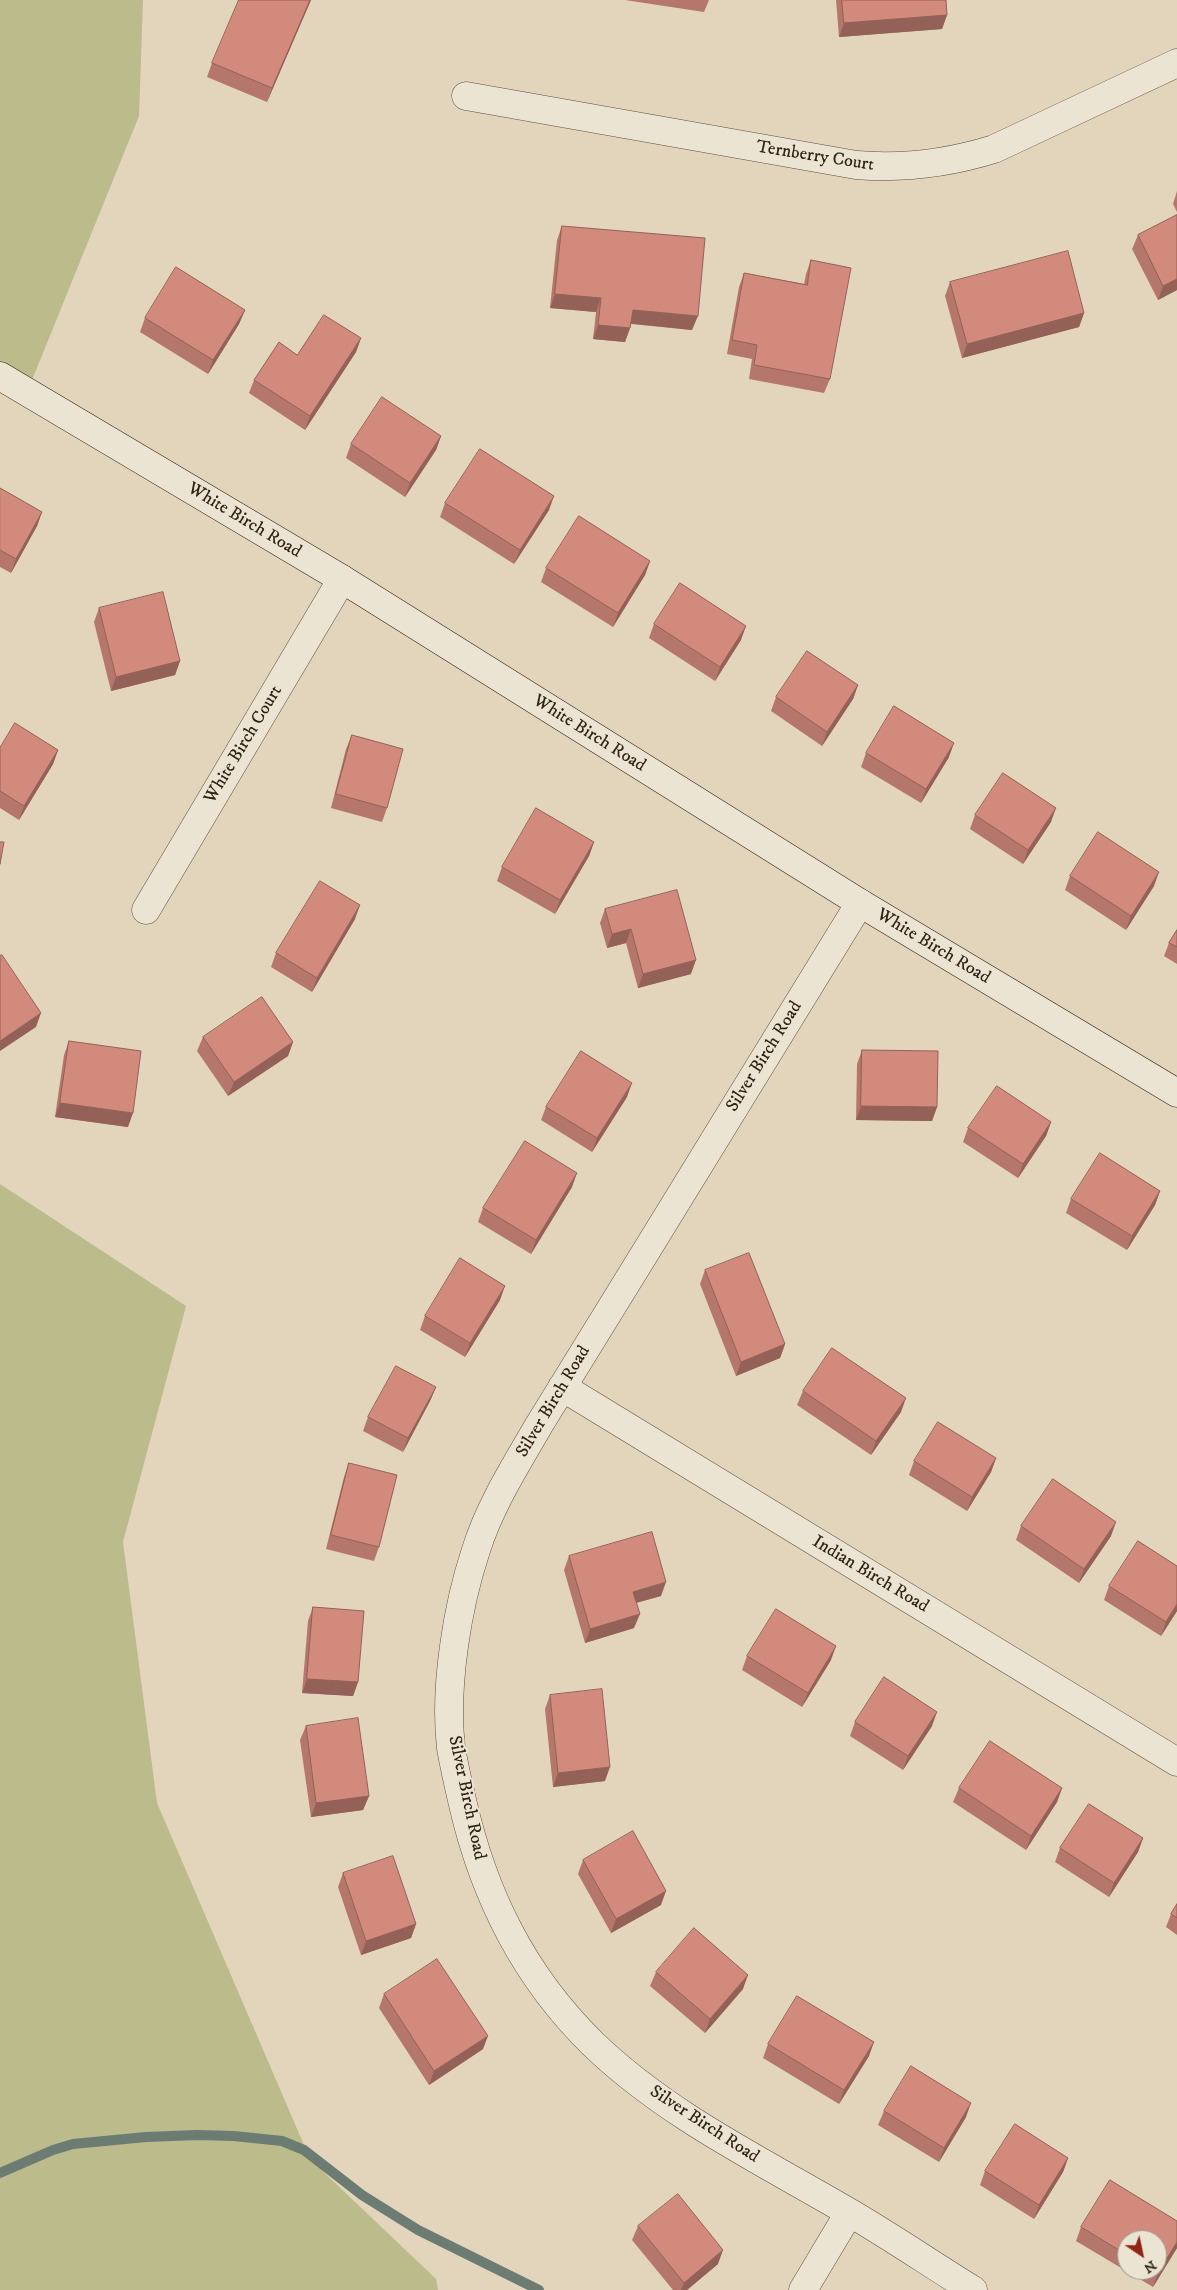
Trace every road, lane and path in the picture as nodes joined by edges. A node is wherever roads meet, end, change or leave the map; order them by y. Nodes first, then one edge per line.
1 (1177, 63) edge
2 (466, 96) dead end
3 (0, 376) edge
4 (342, 579) junction
5 (860, 903) junction
6 (146, 910) dead end
7 (1177, 1093) edge
8 (562, 1387) junction
9 (1177, 1762) edge
10 (849, 2213) junction
11 (803, 2290) edge
12 (973, 2290) edge

1 - 2 street, Ternberry Court
3 - 4 street, White Birch Road
4 - 5 street, White Birch Road
4 - 6 street, White Birch Court
5 - 7 street, White Birch Road
5 - 8 street, Silver Birch Road
8 - 9 street, Indian Birch Road
8 - 10 street, Silver Birch Road
10 - 11 street
10 - 12 street, Silver Birch Road

